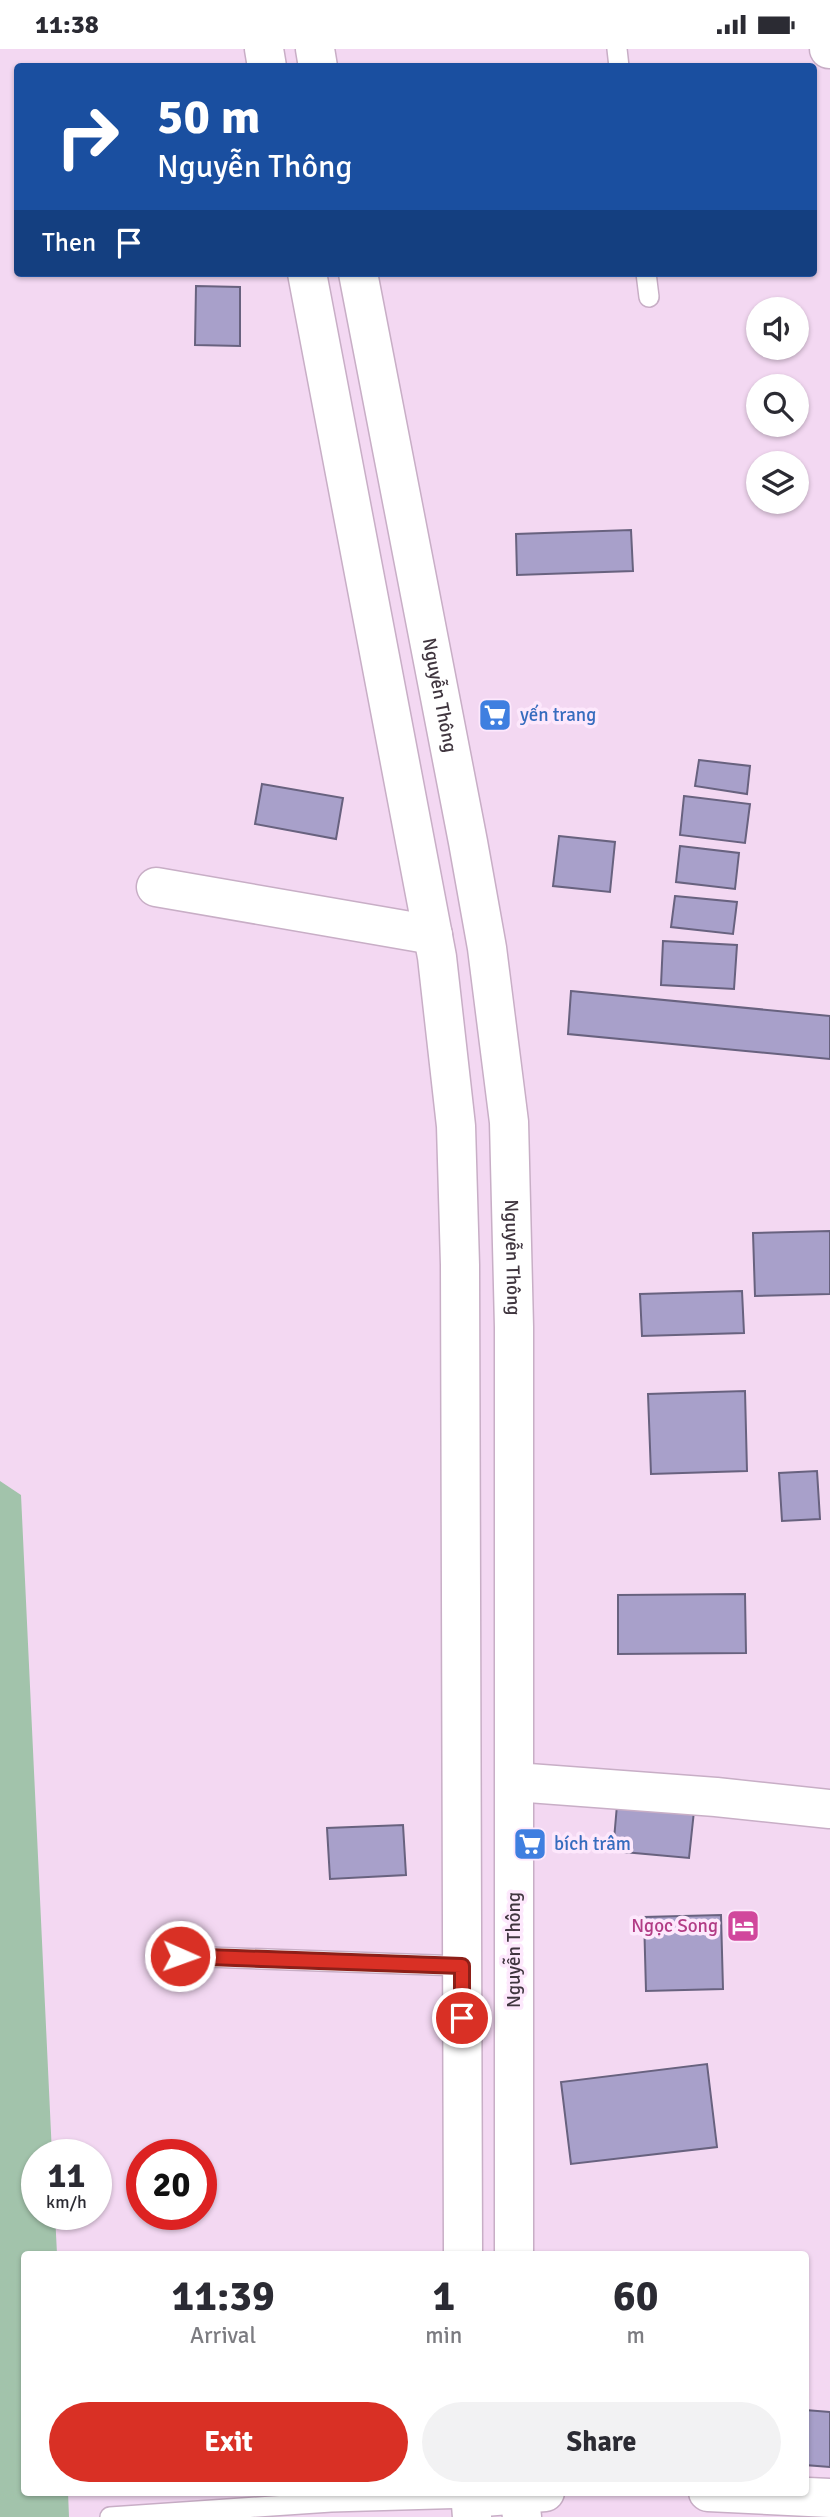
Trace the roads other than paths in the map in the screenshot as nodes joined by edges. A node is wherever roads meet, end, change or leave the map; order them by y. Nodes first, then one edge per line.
1 (308, 277) edge
2 (359, 277) edge
3 (646, 277) edge
4 (649, 297) dead end
5 (156, 887) dead end
6 (433, 935) junction
7 (514, 1782) junction
8 (830, 1809) edge
9 (180, 1956) dead end
10 (462, 1966) junction
11 (463, 2251) edge
12 (514, 2251) edge
13 (789, 2496) edge
14 (830, 2498) edge
15 (526, 2499) edge
16 (471, 2502) edge
17 (110, 2517) edge

1 - 6 main road
2 - 7 main road, Nguyễn Thông
3 - 4 lane
5 - 6 main road
6 - 10 main road
7 - 8 main road
7 - 12 main road, Nguyễn Thông
9 - 10 lane
10 - 11 main road
13 - 14 main road
15 - 16 main road
16 - 17 lane

